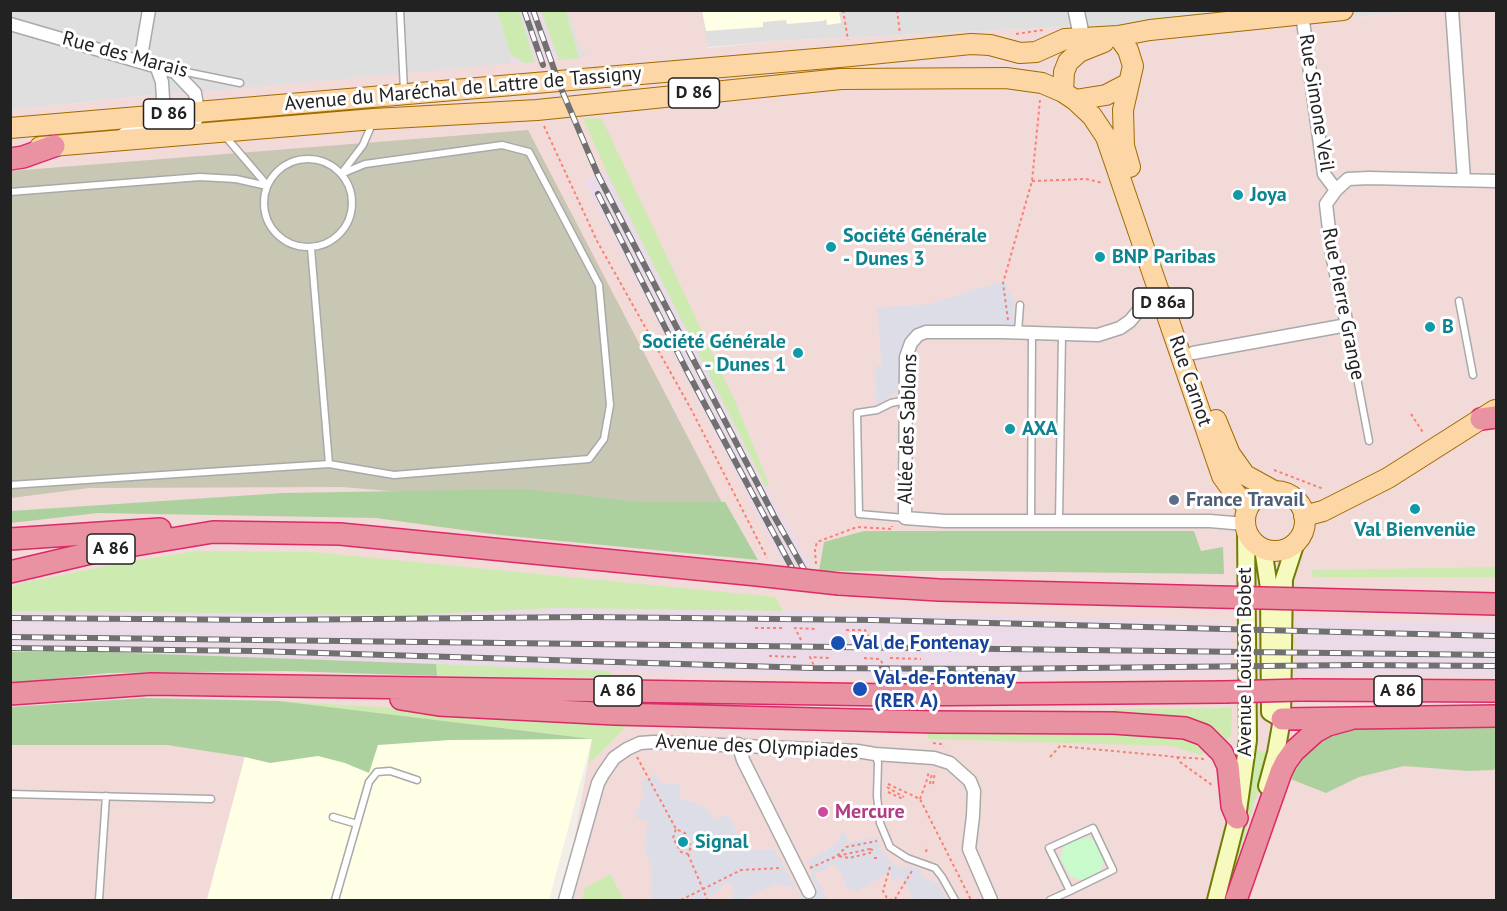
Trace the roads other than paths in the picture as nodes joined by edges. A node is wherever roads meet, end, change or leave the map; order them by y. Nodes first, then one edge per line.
1 (149, 10) edge
2 (400, 10) edge
3 (1076, 10) edge
4 (1343, 10) edge
5 (1452, 10) edge
6 (1302, 12) edge
7 (10, 24) edge
8 (1118, 36) junction
9 (1082, 38) junction
10 (140, 62) junction
11 (157, 68) junction
12 (175, 72) junction
13 (240, 83) dead end
14 (1129, 83) junction
15 (404, 94) junction
16 (1069, 96) junction
17 (198, 112) junction
18 (164, 115) junction
19 (374, 119) junction
20 (10, 128) edge
21 (222, 133) junction
22 (111, 142) junction
23 (54, 146) junction
24 (10, 150) edge
25 (10, 159) edge
26 (341, 174) junction
27 (1464, 180) junction
28 (1497, 181) edge
29 (267, 186) junction
30 (1336, 190) junction
31 (10, 192) edge
32 (311, 248) junction
33 (1158, 287) junction
34 (1458, 301) dead end
35 (1020, 305) dead end
36 (1347, 325) junction
37 (1013, 332) junction
38 (1032, 333) junction
39 (1062, 334) junction
40 (1202, 352) junction
41 (1473, 375) dead end
42 (906, 400) junction
43 (1491, 415) edge
44 (1369, 441) dead end
45 (329, 464) junction
46 (10, 485) edge
47 (1274, 491) junction
48 (1304, 516) junction
49 (899, 518) junction
50 (1246, 520) junction
51 (1031, 521) junction
52 (1059, 521) junction
53 (213, 532) junction
54 (10, 539) edge
55 (1296, 542) junction
56 (1263, 548) junction
57 (10, 572) edge
58 (1492, 599) edge
59 (315, 686) junction
60 (1497, 691) edge
61 (10, 694) edge
62 (1497, 716) edge
63 (1282, 718) junction
64 (1350, 719) junction
65 (738, 744) junction
66 (875, 754) junction
67 (417, 780) dead end
68 (10, 794) edge
69 (106, 796) junction
70 (211, 799) dead end
71 (333, 817) dead end
72 (1237, 818) junction
73 (357, 824) junction
74 (1070, 891) junction
75 (809, 892) dead end
76 (99, 900) edge
77 (335, 900) edge
78 (565, 900) edge
79 (955, 900) edge
80 (991, 900) edge
81 (1050, 900) edge
82 (1216, 900) edge
83 (1235, 900) edge

1 - 10 street
2 - 15 lane
3 - 9 street
4 - 6 main road, Avenue du Maréchal de Lattre de Tassigny
5 - 27 street
6 - 8 main road, Avenue du Maréchal de Lattre de Tassigny
6 - 30 street, Rue Simone Veil
7 - 10 street, Rue des Marais
8 - 9 main road, Avenue du Maréchal de Lattre de Tassigny
8 - 14 main road
8 - 16 main road
9 - 15 main road, Avenue du Maréchal de Lattre de Tassigny / D 86
10 - 11 street, Rue des Marais
11 - 12 street, Rue des Marais
11 - 18 street
12 - 13 lane, Rue des Marais
12 - 17 street
14 - 16 main road
14 - 40 main road, Rue Carnot / D 86a
15 - 17 main road, Avenue du Maréchal de Lattre de Tassigny / D 86
16 - 19 main road, Avenue du Maréchal de Lattre de Tassigny / D 86
16 - 33 main road, Rue Carnot / D 86a
17 - 18 main road, Avenue du Maréchal de Lattre de Tassigny / D 86
17 - 22 street
18 - 20 main road, Avenue du Maréchal de Lattre de Tassigny / D 86
19 - 21 main road, Avenue du Maréchal de Lattre de Tassigny / D 86
19 - 26 lane
21 - 22 main road, Avenue du Maréchal de Lattre de Tassigny / D 86
21 - 29 lane
22 - 23 main road, Avenue du Maréchal de Lattre de Tassigny / D 86
23 - 24 main road, D 86
23 - 25 highway
26 - 29 lane
26 - 32 lane
26 - 45 lane
27 - 28 street
27 - 30 street
29 - 31 lane
29 - 32 lane
30 - 36 street, Rue Pierre Grange
32 - 45 lane
33 - 39 street, Allée des Sablons
33 - 50 main road, Rue Carnot / D 86a
34 - 41 lane
35 - 37 lane
36 - 40 street
36 - 44 lane, Rue Pierre Grange
37 - 38 street, Allée des Sablons
37 - 42 street, Allée des Sablons
38 - 39 street, Allée des Sablons
38 - 51 lane
39 - 52 lane
40 - 47 main road, Rue Carnot / D 86a
42 - 49 street, Allée des Sablons
42 - 49 lane
43 - 48 main road
45 - 46 lane
47 - 48 main road
47 - 50 main road
48 - 55 main road
49 - 51 street, Allée des Sablons
50 - 52 street, Allée des Sablons
50 - 56 main road
50 - 72 main road, Avenue Louison Bobet
51 - 52 street, Allée des Sablons
53 - 54 highway
53 - 57 highway, A 86
53 - 58 highway, A 86, bridge
55 - 56 main road
55 - 63 main road, Avenue Louison Bobet
56 - 63 main road
59 - 60 highway, A 86, bridge
59 - 61 highway, A 86
59 - 72 highway
62 - 64 highway
63 - 64 highway
63 - 83 main road, Avenue Louison Bobet
64 - 83 highway
65 - 66 street, Avenue des Olympiades
65 - 75 street
65 - 78 street, Avenue des Olympiades
66 - 79 lane
66 - 80 street, Avenue des Olympiades
67 - 73 lane
68 - 69 lane
69 - 70 lane
69 - 76 lane
71 - 73 lane
72 - 82 main road, Avenue Louison Bobet
73 - 77 lane
74 - 74 lane
74 - 81 lane

